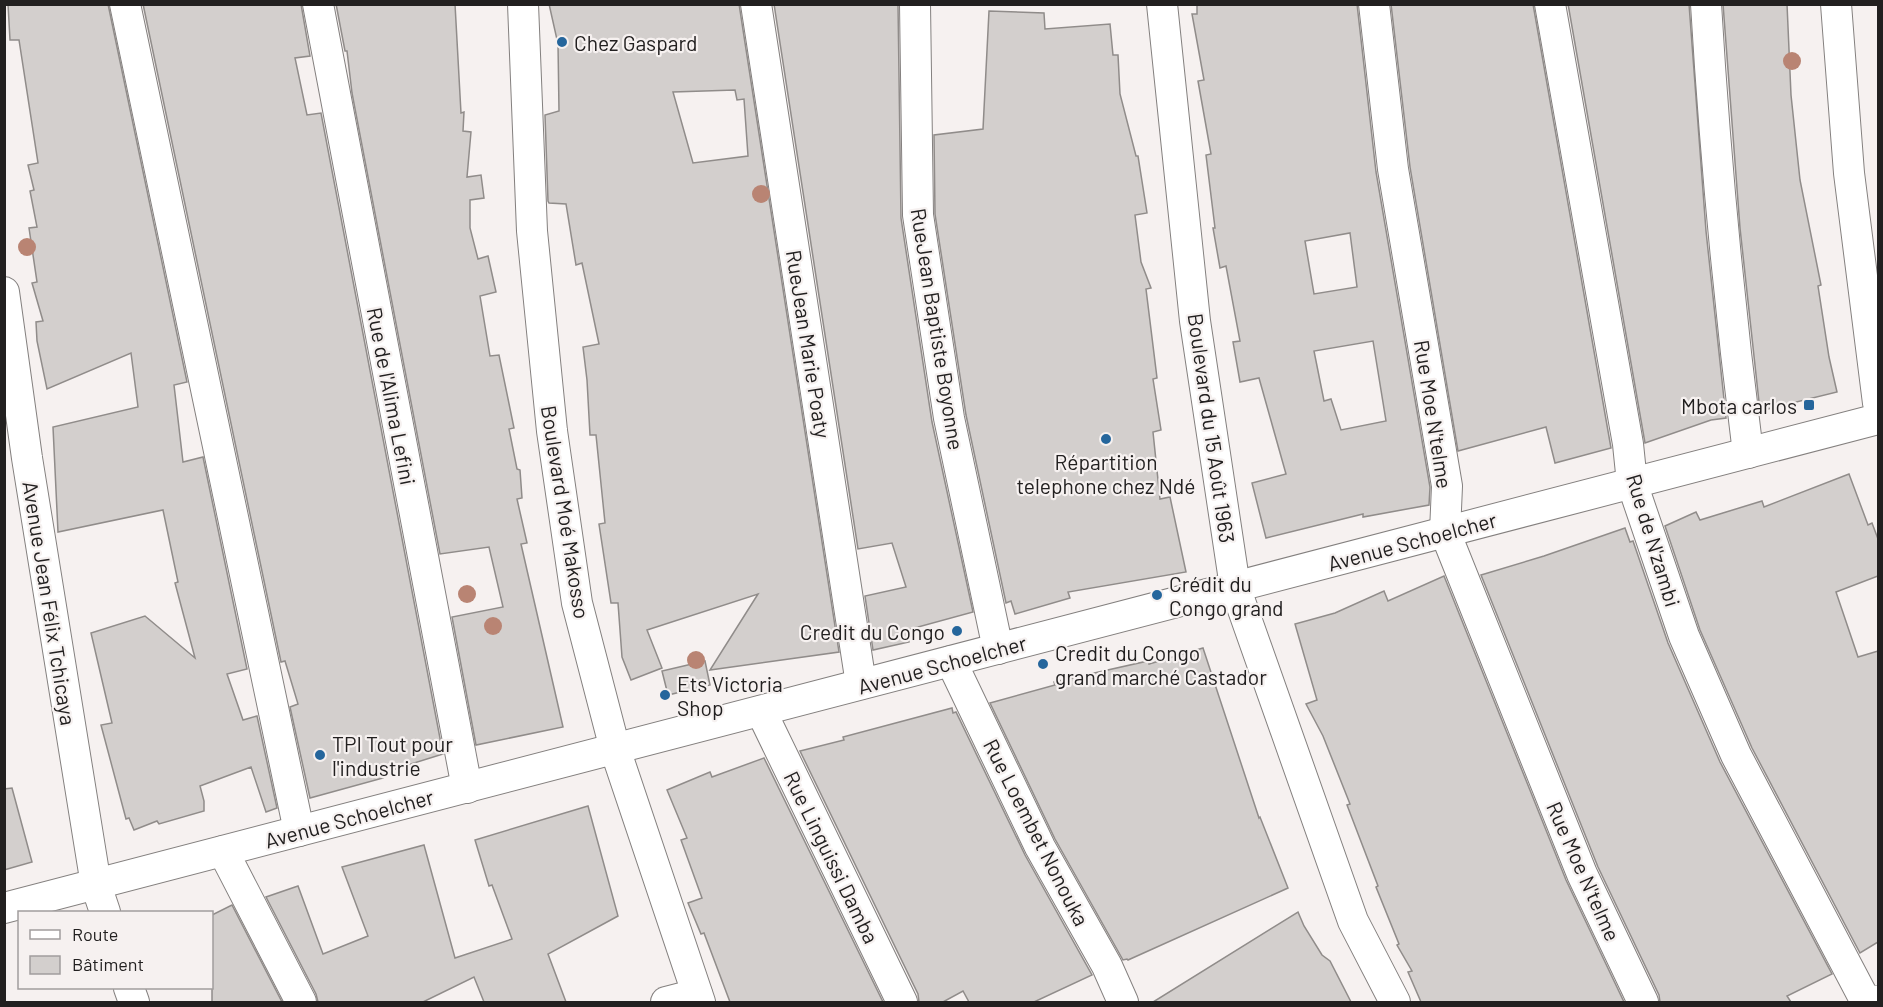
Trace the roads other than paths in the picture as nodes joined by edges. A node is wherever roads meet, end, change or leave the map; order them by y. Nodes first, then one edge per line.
1 (125, 4) edge
2 (318, 4) edge
3 (523, 4) edge
4 (756, 4) edge
5 (915, 4) edge
6 (1162, 4) edge
7 (1374, 4) edge
8 (1550, 4) edge
9 (1706, 4) edge
10 (1836, 4) edge
11 (4, 292) edge
12 (1878, 403) edge
13 (1878, 419) edge
14 (1748, 453) junction
15 (1632, 483) junction
16 (1445, 532) junction
17 (1235, 587) junction
18 (998, 649) junction
19 (951, 661) junction
20 (861, 684) junction
21 (761, 711) junction
22 (615, 749) junction
23 (467, 788) junction
24 (299, 831) junction
25 (224, 851) junction
26 (96, 885) junction
27 (4, 909) edge
28 (105, 911) edge
29 (698, 998) edge
30 (302, 1002) edge
31 (666, 1002) edge
32 (902, 1002) edge
33 (1123, 1002) edge
34 (1395, 1002) edge
35 (1643, 1002) edge
36 (1866, 1002) edge

1 - 24 street
2 - 23 street, Rue de l'Alima Lefini
3 - 22 street, Boulevard Moé Makosso
4 - 20 street, RueJean Marie Poaty
5 - 18 street, RueJean Baptiste Boyonne
6 - 17 street, Boulevard du 15 Août 1963
7 - 16 street, Rue Moe N'telme
8 - 15 street, Rue de N'zambi
9 - 14 street
10 - 12 street
11 - 26 street, Avenue Jean Félix Tchicaya
13 - 14 street, Avenue Schoelcher
14 - 15 street, Avenue Schoelcher
15 - 16 street, Avenue Schoelcher
15 - 36 street, Rue de N'zambi
16 - 17 street, Avenue Schoelcher
16 - 35 street, Rue Moe N'telme
17 - 18 street, Avenue Schoelcher
17 - 34 street, Boulevard du 15 Août 1963
18 - 19 street, Avenue Schoelcher
19 - 20 street, Avenue Schoelcher
19 - 33 street, Rue Loembet Nonouka
20 - 21 street, Avenue Schoelcher
21 - 22 street, Avenue Schoelcher
21 - 32 street, Rue Linguissi Damba
22 - 23 street, Avenue Schoelcher
22 - 29 street, Boulevard Moé Makosso
23 - 24 street, Avenue Schoelcher
24 - 25 street, Avenue Schoelcher
25 - 26 street, Avenue Schoelcher
25 - 30 street
26 - 27 street, Avenue Schoelcher
26 - 28 street, Avenue Jean Félix Tchicaya
29 - 31 street

